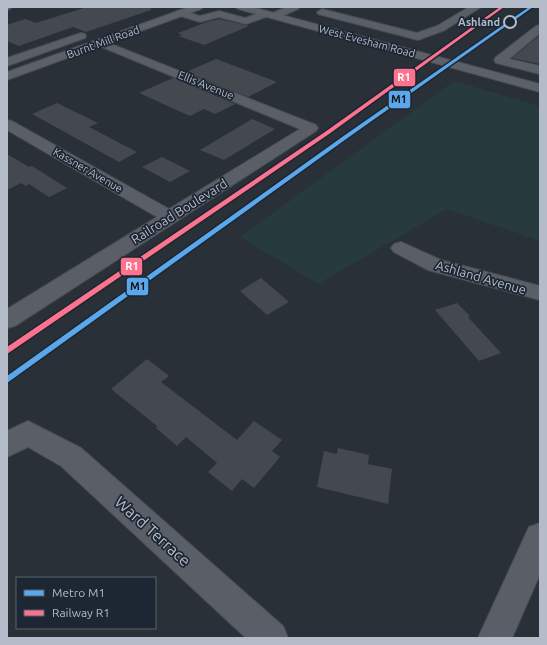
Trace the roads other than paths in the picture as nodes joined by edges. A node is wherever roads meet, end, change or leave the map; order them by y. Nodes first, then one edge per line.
1 (198, 7) edge
2 (241, 7) edge
3 (295, 7) edge
4 (476, 7) edge
5 (337, 8) edge
6 (181, 13) junction
7 (270, 15) junction
8 (386, 20) junction
9 (398, 21) dead end
10 (540, 28) edge
11 (416, 32) junction
12 (81, 36) dead end
13 (100, 43) junction
14 (7, 51) edge
15 (21, 57) junction
16 (7, 62) edge
17 (39, 65) junction
18 (540, 70) edge
19 (7, 76) edge
20 (540, 88) edge
21 (7, 124) edge
22 (310, 128) joint
23 (170, 217) junction
24 (401, 248) dead end
25 (540, 293) edge
26 (7, 320) edge
27 (17, 439) edge
28 (540, 538) edge
29 (271, 638) edge
30 (495, 638) edge

1 - 6 main road, Burnt Mill Road
2 - 7 main road, West Evesham Road
3 - 7 street
4 - 11 street
5 - 8 street
5 - 11 street
6 - 7 street
6 - 13 main road, Burnt Mill Road
7 - 20 main road, West Evesham Road
8 - 9 street
8 - 11 street
10 - 18 street
12 - 15 street
13 - 17 main road, Burnt Mill Road
13 - 22 street, Ellis Avenue
14 - 15 street
15 - 16 street
15 - 17 street
17 - 19 main road, Burnt Mill Road
21 - 23 street, Kassner Avenue
22 - 23 street, Railroad Boulevard
23 - 26 street, Railroad Boulevard
24 - 25 street, Ashland Avenue
27 - 29 street, Ward Terrace
28 - 30 street

